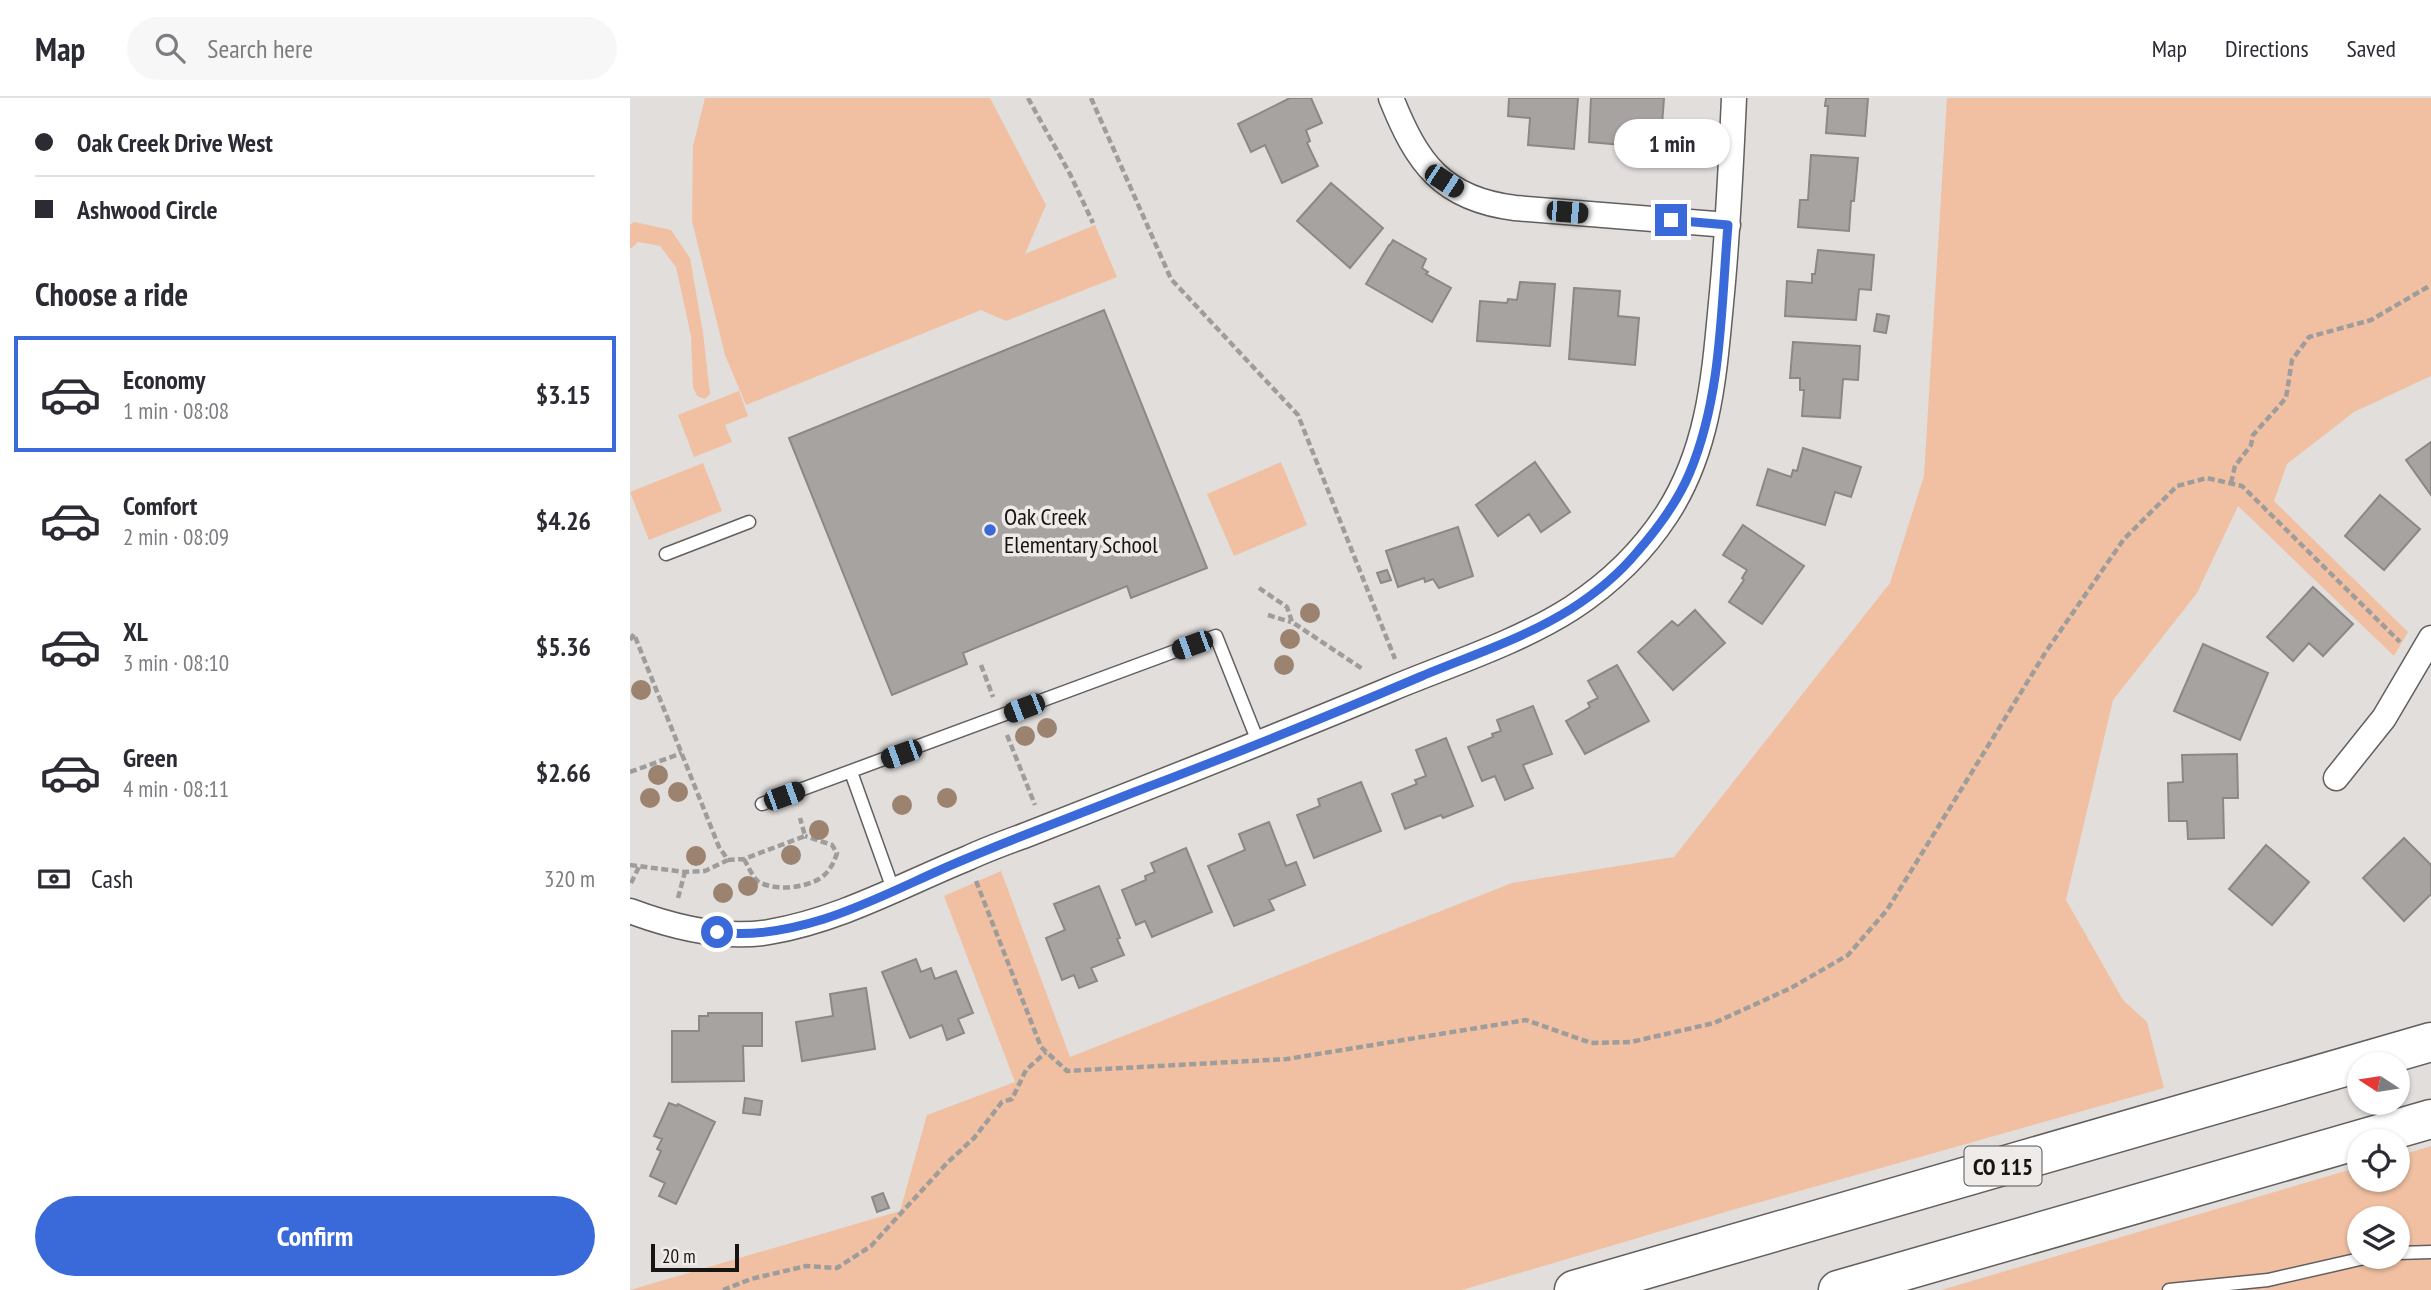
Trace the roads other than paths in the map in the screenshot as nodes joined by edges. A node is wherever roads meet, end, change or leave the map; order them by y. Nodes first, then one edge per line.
1 (1391, 98) edge
2 (1734, 98) edge
3 (1728, 225) junction
4 (749, 522) dead end
5 (666, 554) dead end
6 (2431, 638) edge
7 (1259, 744) junction
8 (851, 772) junction
9 (2336, 778) dead end
10 (762, 804) dead end
11 (894, 892) junction
12 (633, 920) edge
13 (2431, 1042) edge
14 (2431, 1119) edge
15 (2431, 1252) edge
16 (2410, 1253) edge
17 (2347, 1262) edge
18 (1574, 1290) edge
19 (1838, 1290) edge
20 (2169, 1290) edge

1 - 3 street
2 - 3 street
3 - 7 street
4 - 5 lane
6 - 9 street
7 - 8 lane
7 - 11 street
8 - 10 lane
8 - 11 lane
11 - 12 street
13 - 18 highway, CO 115
14 - 19 highway
15 - 16 lane
17 - 20 lane

